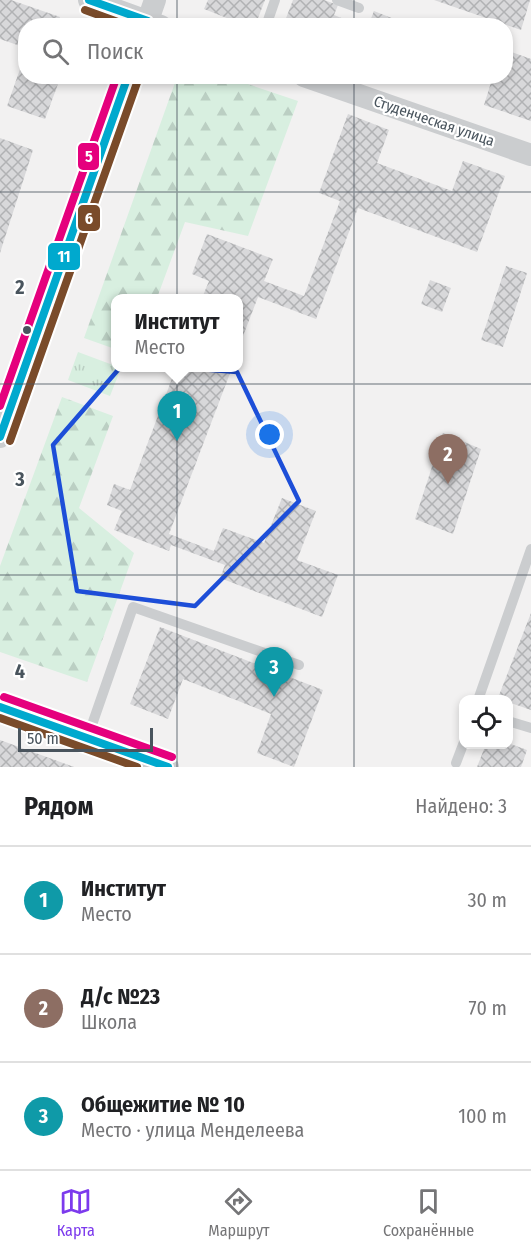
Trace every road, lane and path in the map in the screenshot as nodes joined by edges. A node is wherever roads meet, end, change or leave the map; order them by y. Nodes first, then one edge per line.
1 (89, 0) edge
2 (275, 0) edge
3 (337, 0) edge
4 (359, 8) dead end
5 (152, 18) edge
6 (269, 18) edge
7 (125, 84) edge
8 (327, 84) edge
9 (531, 155) edge
10 (0, 436) edge
11 (531, 549) edge
12 (299, 665) dead end
13 (479, 695) edge
14 (0, 707) edge
15 (513, 723) edge
16 (531, 728) edge
17 (87, 739) junction
18 (461, 749) edge
19 (456, 764) dead end
20 (168, 767) edge

1 - 5 street
2 - 6 lane
3 - 4 lane
7 - 10 street
8 - 9 street, Студенческая улица
11 - 13 lane
12 - 17 lane
14 - 17 street
15 - 16 lane
17 - 20 street
18 - 19 lane

